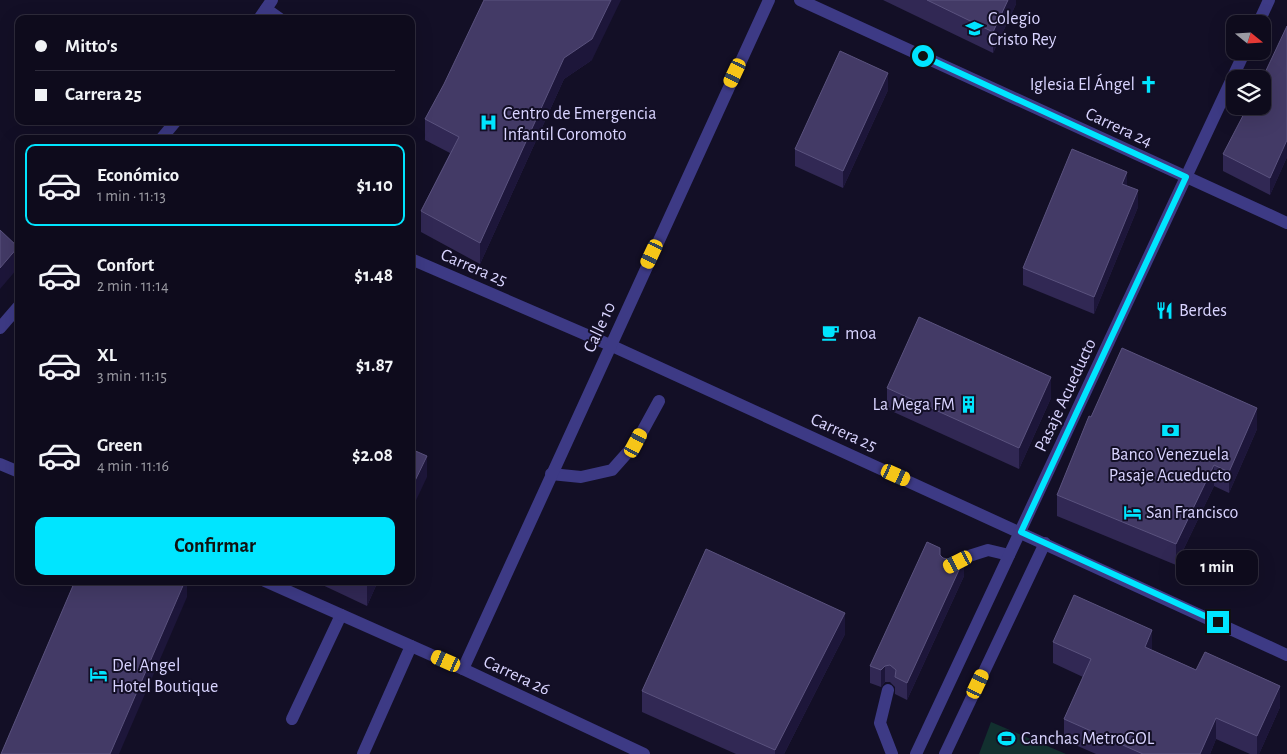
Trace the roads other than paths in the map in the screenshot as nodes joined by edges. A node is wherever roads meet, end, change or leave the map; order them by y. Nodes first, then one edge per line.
1 (769, 0) edge
2 (800, 0) edge
3 (1269, 0) edge
4 (1262, 15) edge
5 (1241, 60) edge
6 (173, 125) edge
7 (164, 135) edge
8 (1186, 177) junction
9 (1287, 223) edge
10 (415, 261) edge
11 (15, 311) edge
12 (0, 328) edge
13 (610, 345) junction
14 (659, 401) dead end
15 (0, 464) edge
16 (15, 470) edge
17 (551, 474) junction
18 (1021, 532) junction
19 (1045, 543) junction
20 (1009, 555) junction
21 (947, 568) edge
22 (274, 585) edge
23 (341, 615) junction
24 (411, 646) junction
25 (1287, 654) edge
26 (463, 669) junction
27 (888, 690) dead end
28 (292, 719) dead end
29 (363, 754) edge
30 (644, 754) edge
31 (892, 754) edge
32 (916, 754) edge
33 (945, 754) edge

1 - 13 street, Calle 10
2 - 8 street, Carrera 24
3 - 4 street
5 - 8 street, Pasaje Acueducto
6 - 7 street
8 - 9 street, Carrera 24
8 - 18 street, Pasaje Acueducto
10 - 13 street, Carrera 25
11 - 12 street
13 - 17 street, Calle 10
13 - 18 street, Carrera 25
14 - 17 street
15 - 16 street
17 - 26 street, Calle 10
18 - 19 street, Carrera 25
18 - 20 street, Pasaje Acueducto
19 - 25 street, Carrera 25
19 - 33 street
20 - 21 street
20 - 32 street, Pasaje Acueducto
22 - 23 street, Carrera 26
23 - 24 street, Carrera 26
23 - 28 street
24 - 26 street, Carrera 26
24 - 29 street
26 - 30 street, Carrera 26
27 - 31 street

